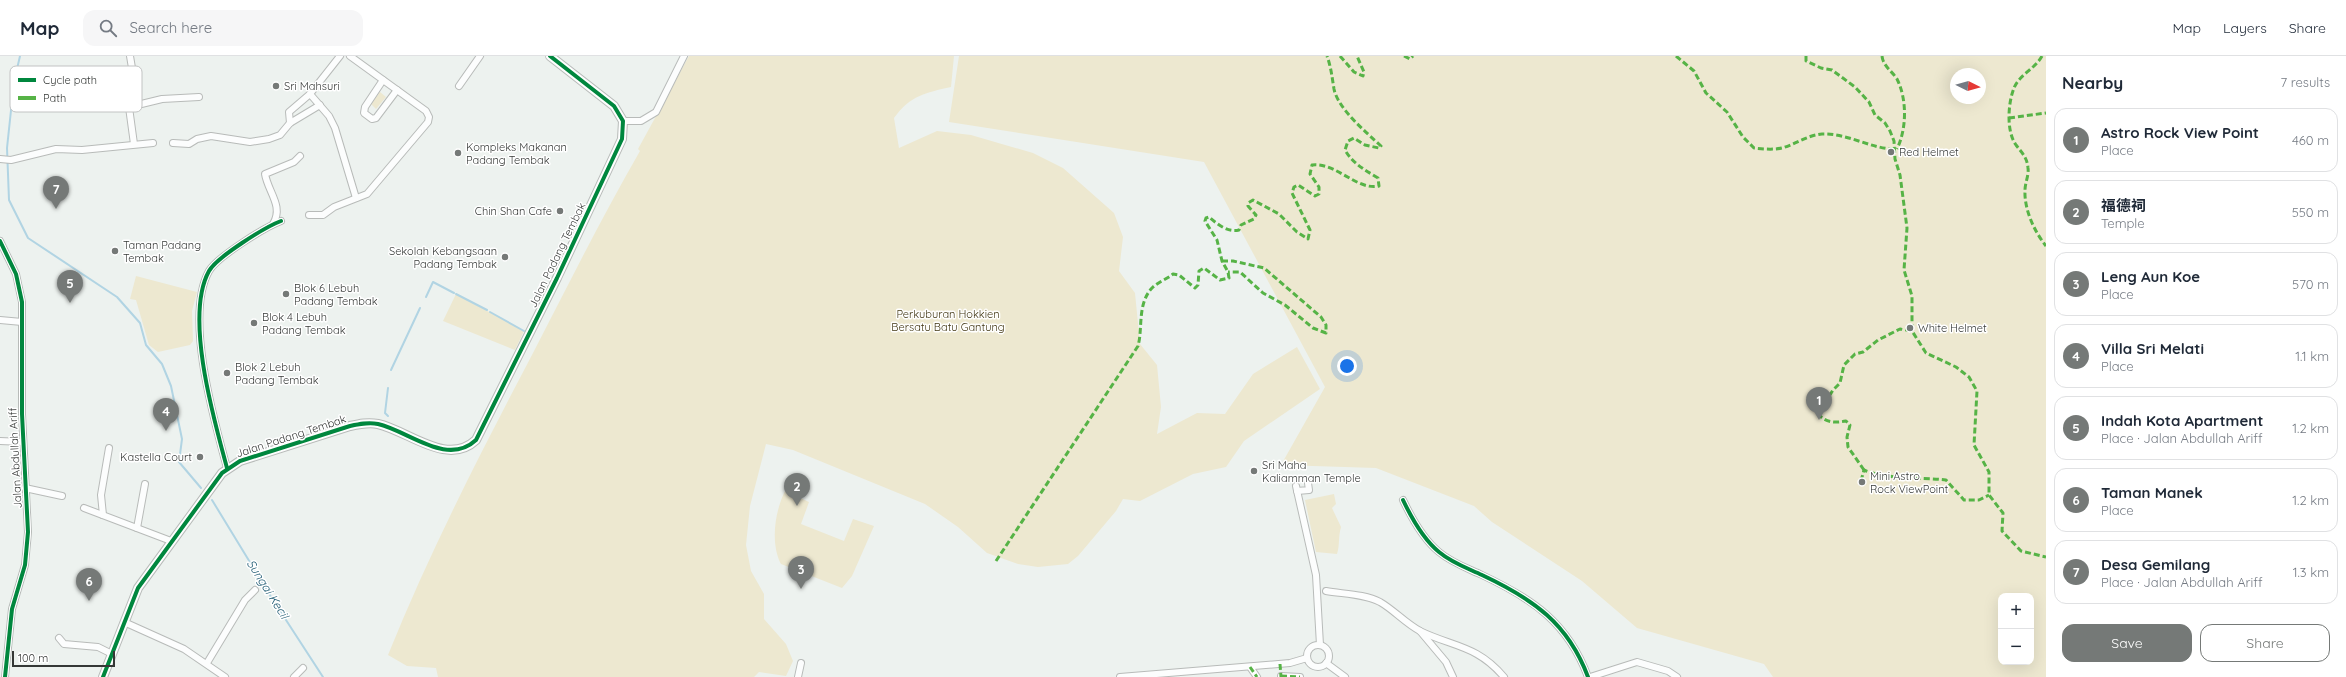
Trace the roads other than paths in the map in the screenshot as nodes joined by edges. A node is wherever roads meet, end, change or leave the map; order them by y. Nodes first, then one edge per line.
1 (130, 56) edge
2 (340, 56) edge
3 (350, 56) edge
4 (480, 56) edge
5 (550, 56) edge
6 (684, 56) edge
7 (132, 66) edge
8 (383, 80) junction
9 (459, 86) dead end
10 (397, 90) junction
11 (310, 94) junction
12 (199, 97) dead end
13 (142, 104) edge
14 (320, 105) junction
15 (130, 112) edge
16 (623, 121) junction
17 (290, 123) junction
18 (153, 143) dead end
19 (173, 143) dead end
20 (134, 144) junction
21 (300, 156) dead end
22 (5, 160) edge
23 (356, 198) junction
24 (309, 215) dead end
25 (281, 221) dead end
26 (273, 224) junction
27 (0, 241) edge
28 (0, 320) edge
29 (22, 322) junction
30 (0, 441) edge
31 (23, 442) junction
32 (109, 448) dead end
33 (227, 468) junction
34 (1308, 483) dead end
35 (146, 484) dead end
36 (25, 488) junction
37 (62, 496) dead end
38 (1403, 500) dead end
39 (84, 508) dead end
40 (103, 515) junction
41 (137, 528) junction
42 (171, 541) junction
43 (254, 590) dead end
44 (1326, 591) dead end
45 (124, 622) junction
46 (1420, 631) junction
47 (59, 638) dead end
48 (1320, 645) junction
49 (112, 654) junction
50 (1307, 658) junction
51 (207, 663) junction
52 (801, 663) dead end
53 (1326, 663) junction
54 (1280, 664) junction
55 (1250, 667) junction
56 (302, 668) dead end
57 (1281, 676) edge
58 (5, 677) edge
59 (103, 677) edge
60 (225, 677) edge
61 (294, 677) edge
62 (798, 677) edge
63 (1120, 677) edge
64 (1257, 677) edge
65 (1300, 677) edge
66 (1345, 677) edge
67 (1453, 677) edge
68 (1504, 677) edge
69 (1589, 677) edge
70 (1677, 677) edge

1 - 7 street
2 - 11 street
3 - 8 street
4 - 9 street
5 - 16 street
6 - 16 street
8 - 10 street
8 - 10 street
10 - 23 street
11 - 14 street
11 - 17 street
12 - 13 street
14 - 17 street
14 - 23 street
15 - 20 street
16 - 33 street, Jalan Padang Tembak
17 - 19 street
18 - 20 street
20 - 22 street
21 - 26 street
23 - 24 street
25 - 26 street
26 - 33 street
27 - 29 street, Jalan Abdullah Ariff
28 - 29 street
29 - 31 street, Jalan Abdullah Ariff
30 - 31 street
31 - 36 street, Jalan Abdullah Ariff
32 - 40 street
33 - 42 street, Jalan Padang Tembak
34 - 48 street
35 - 41 street
36 - 37 street
36 - 58 street, Jalan Abdullah Ariff
38 - 69 street
39 - 40 street
40 - 41 street
41 - 42 street
42 - 45 street, Jalan Padang Tembak
43 - 51 street
44 - 46 street
45 - 49 street, Jalan Padang Tembak
45 - 51 street
46 - 67 street
46 - 68 street
47 - 49 street
48 - 50 street
48 - 53 street
49 - 59 street, Jalan Padang Tembak
50 - 53 street
50 - 54 street
51 - 60 street
52 - 62 street
53 - 66 street
54 - 55 street
54 - 57 street
55 - 63 street
55 - 64 street
56 - 61 street
57 - 65 street
69 - 70 street

